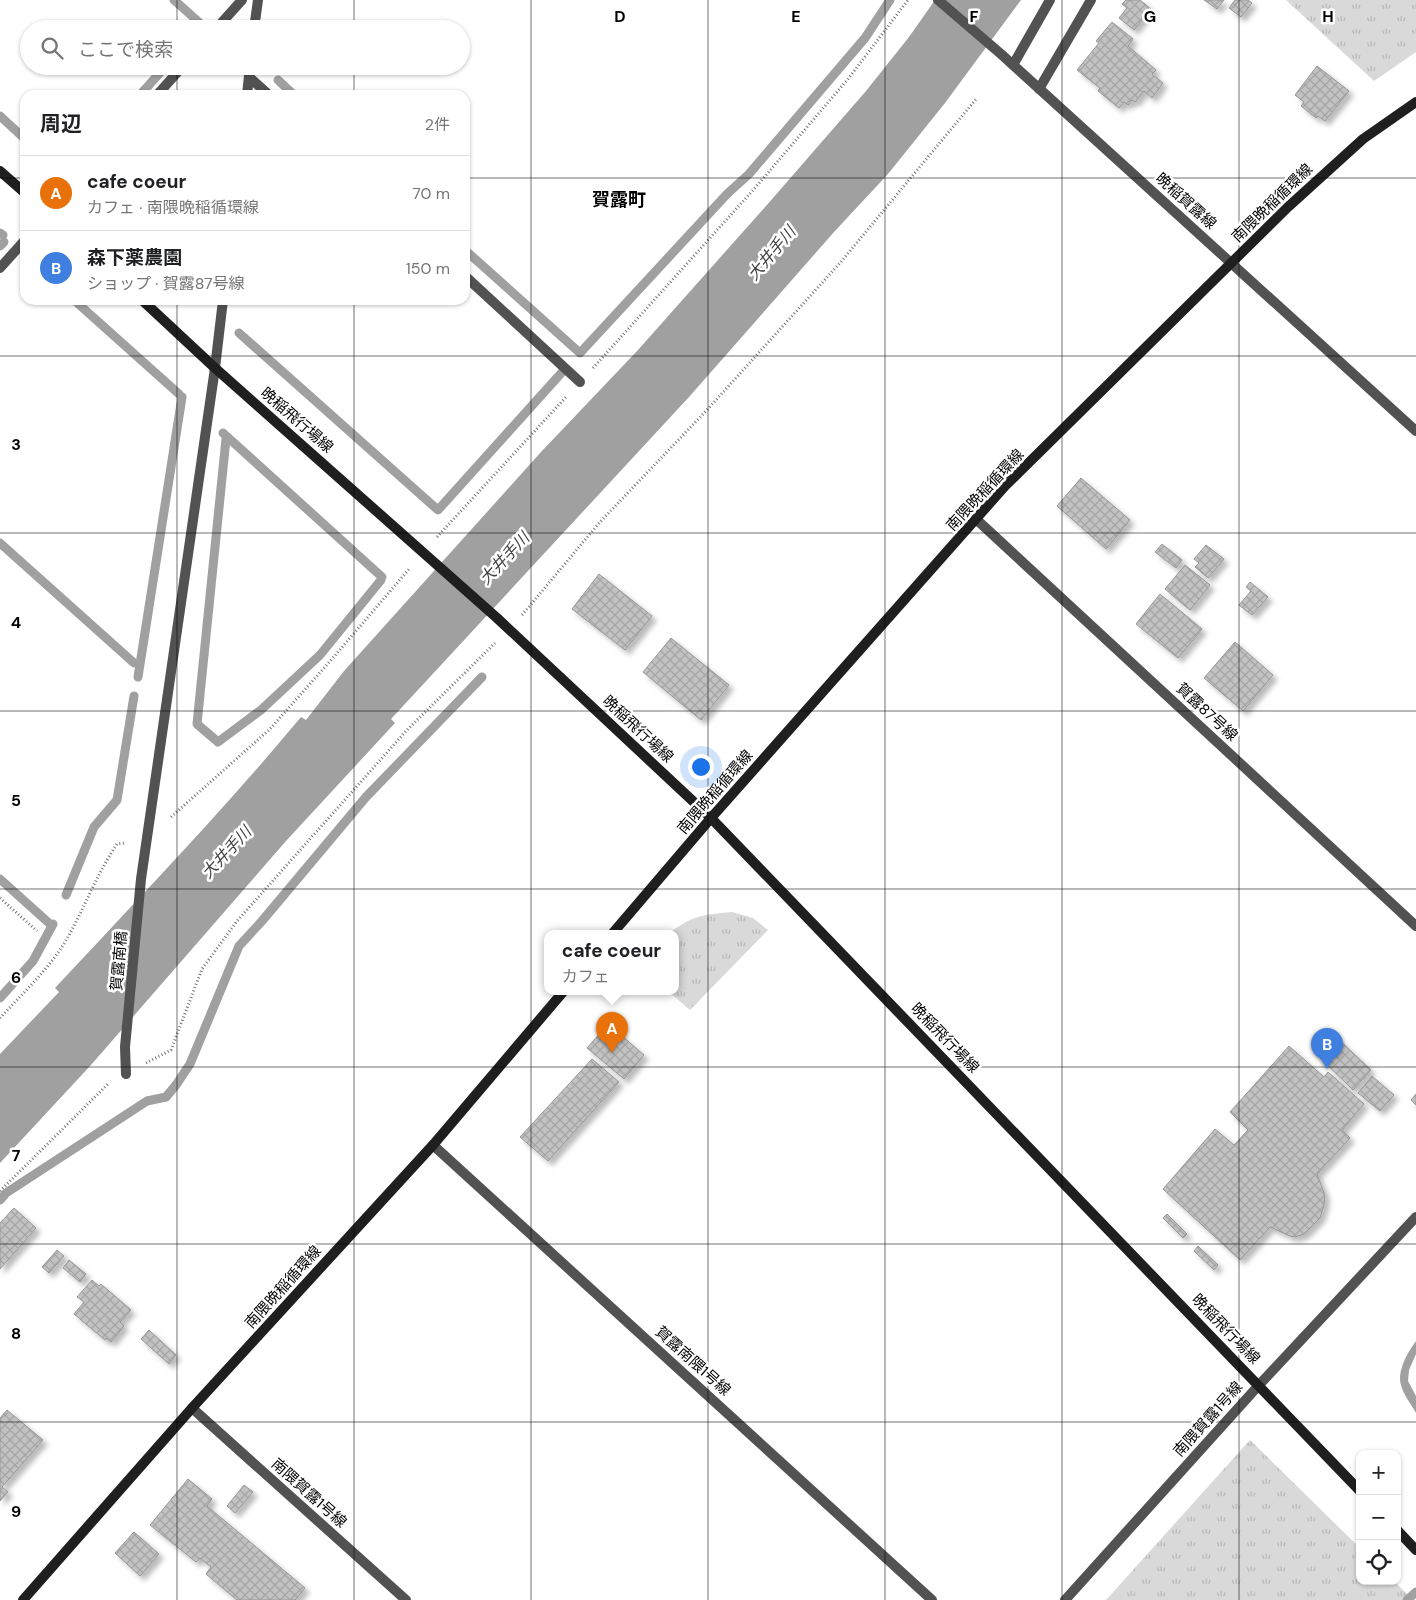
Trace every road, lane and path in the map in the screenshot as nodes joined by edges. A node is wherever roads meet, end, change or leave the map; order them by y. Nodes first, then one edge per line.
1 (242, 0) edge
2 (258, 0) edge
3 (908, 0) edge
4 (938, 0) edge
5 (1050, 0) edge
6 (1091, 0) edge
7 (224, 20) edge
8 (255, 20) edge
9 (1013, 65) junction
10 (174, 75) edge
11 (249, 75) edge
12 (252, 75) edge
13 (1039, 89) junction
14 (160, 90) edge
15 (247, 90) edge
16 (265, 90) edge
17 (977, 98) dead end
18 (1416, 102) edge
19 (0, 171) edge
20 (20, 189) edge
21 (20, 246) edge
22 (1232, 263) junction
23 (0, 268) edge
24 (470, 281) edge
25 (147, 305) edge
26 (222, 305) edge
27 (216, 368) junction
28 (580, 382) junction
29 (1416, 431) edge
30 (977, 520) junction
31 (424, 552) junction
32 (509, 630) junction
33 (711, 818) junction
34 (148, 838) junction
35 (0, 898) edge
36 (1416, 926) edge
37 (615, 930) edge
38 (37, 931) dead end
39 (560, 995) edge
40 (0, 1018) edge
41 (126, 1074) junction
42 (432, 1145) junction
43 (0, 1191) edge
44 (1416, 1217) edge
45 (1259, 1385) junction
46 (192, 1408) junction
47 (1356, 1486) edge
48 (1401, 1534) edge
49 (1416, 1550) edge
50 (23, 1600) edge
51 (406, 1600) edge
52 (932, 1600) edge
53 (1065, 1600) edge

1 - 7 street
2 - 8 street
3 - 28 path
4 - 9 street, 晩稲賀露線
5 - 9 street
6 - 13 street
9 - 13 street, 晩稲賀露線
10 - 14 street
11 - 15 street
12 - 16 street
13 - 22 street, 晩稲賀露線
17 - 32 path
18 - 22 street, 南隈晩稲循環線
19 - 20 street
21 - 23 street
22 - 29 street, 晩稲賀露線
22 - 30 street, 南隈晩稲循環線
24 - 28 street
25 - 27 street, 晩稲飛行場線
26 - 27 street, 賀露南橋
27 - 31 street, 晩稲飛行場線
27 - 34 street, 賀露南橋
28 - 31 path
30 - 33 street, 南隈晩稲循環線
30 - 36 street, 賀露87号線
31 - 32 street, 晩稲飛行場線
31 - 34 path
32 - 33 street, 晩稲飛行場線
32 - 41 path
33 - 37 street, 南隈晩稲循環線
33 - 45 street, 晩稲飛行場線
34 - 40 path
34 - 41 street, 賀露南橋
35 - 38 path
39 - 42 street, 南隈晩稲循環線
41 - 43 path
42 - 46 street, 南隈晩稲循環線
42 - 52 street, 賀露南隈1号線
44 - 45 street, 南隈賀露1号線
45 - 47 street, 晩稲飛行場線
45 - 53 street, 南隈賀露1号線
46 - 50 street, 南隈晩稲循環線
46 - 51 street, 南隈賀露1号線
48 - 49 street

